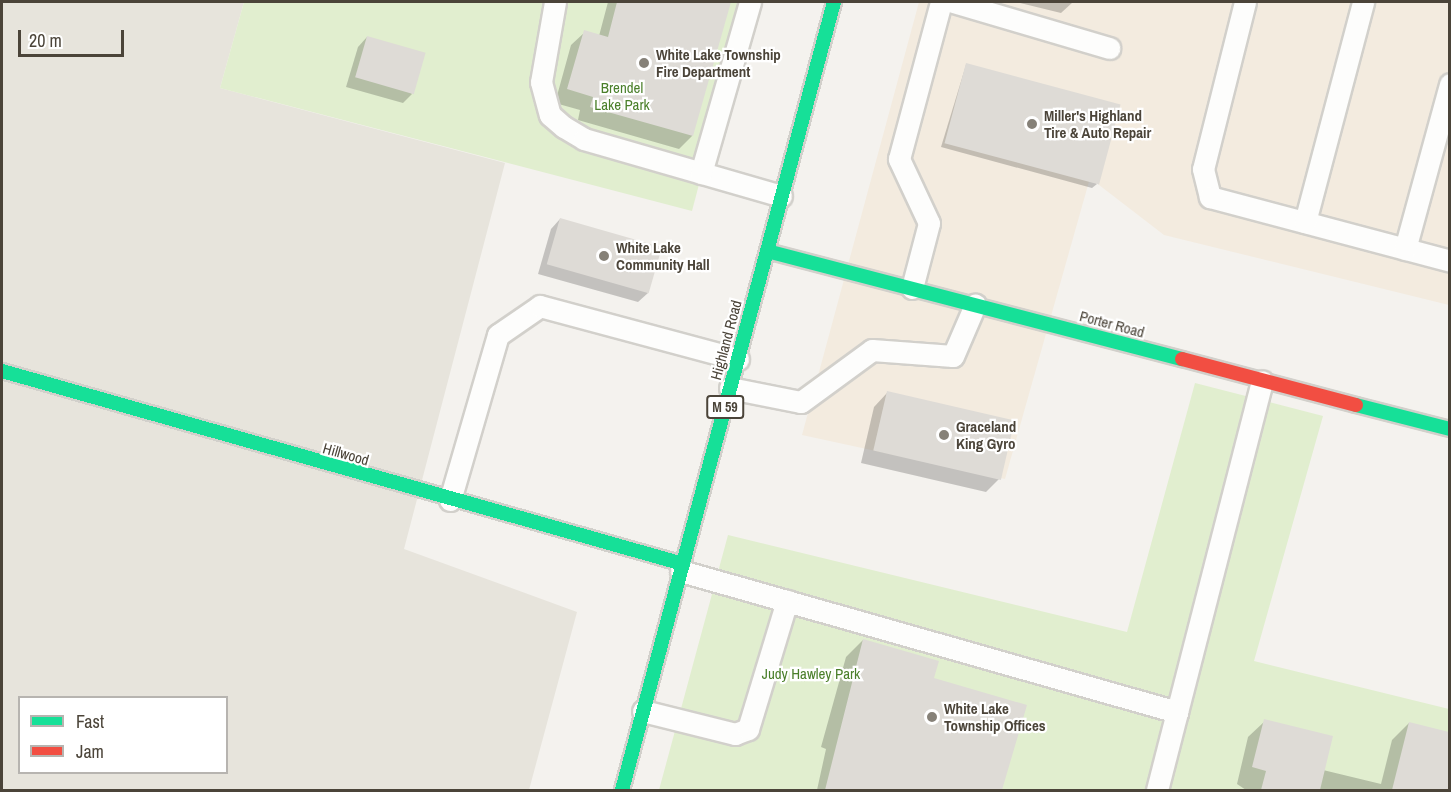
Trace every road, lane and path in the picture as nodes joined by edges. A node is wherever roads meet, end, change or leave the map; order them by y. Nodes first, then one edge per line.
1 (555, 2) edge
2 (750, 2) edge
3 (834, 2) edge
4 (941, 2) edge
5 (953, 2) edge
6 (1245, 2) edge
7 (1363, 2) edge
8 (1109, 48) dead end
9 (1449, 84) edge
10 (701, 173) junction
11 (782, 196) junction
12 (1305, 222) junction
13 (1405, 249) junction
14 (767, 250) junction
15 (1449, 261) edge
16 (912, 288) junction
17 (975, 305) junction
18 (738, 359) junction
19 (2, 371) edge
20 (1262, 381) junction
21 (730, 388) junction
22 (1449, 429) edge
23 (450, 500) junction
24 (682, 567) junction
25 (787, 601) junction
26 (643, 711) junction
27 (1177, 712) junction
28 (622, 790) edge
29 (1157, 790) edge

1 - 10 lane
2 - 10 lane
3 - 11 main road, Highland Road / M 59
4 - 16 lane
5 - 8 lane
6 - 12 lane
7 - 12 lane
9 - 13 lane
10 - 11 lane
11 - 14 main road, Highland Road / M 59
12 - 13 lane
13 - 15 lane
14 - 16 main road, Porter Road
14 - 18 main road, Highland Road / M 59
16 - 17 main road, Porter Road
17 - 20 main road, Porter Road
17 - 21 lane
18 - 21 main road, Highland Road / M 59
18 - 23 lane
19 - 23 main road, Hillwood
20 - 22 main road, Porter Road
20 - 27 lane
21 - 24 main road, Highland Road / M 59
23 - 24 main road, Hillwood
24 - 25 lane
24 - 26 main road, Highland Road / M 59
25 - 26 lane
25 - 27 lane
26 - 28 main road, Highland Road / M 59
27 - 29 lane

